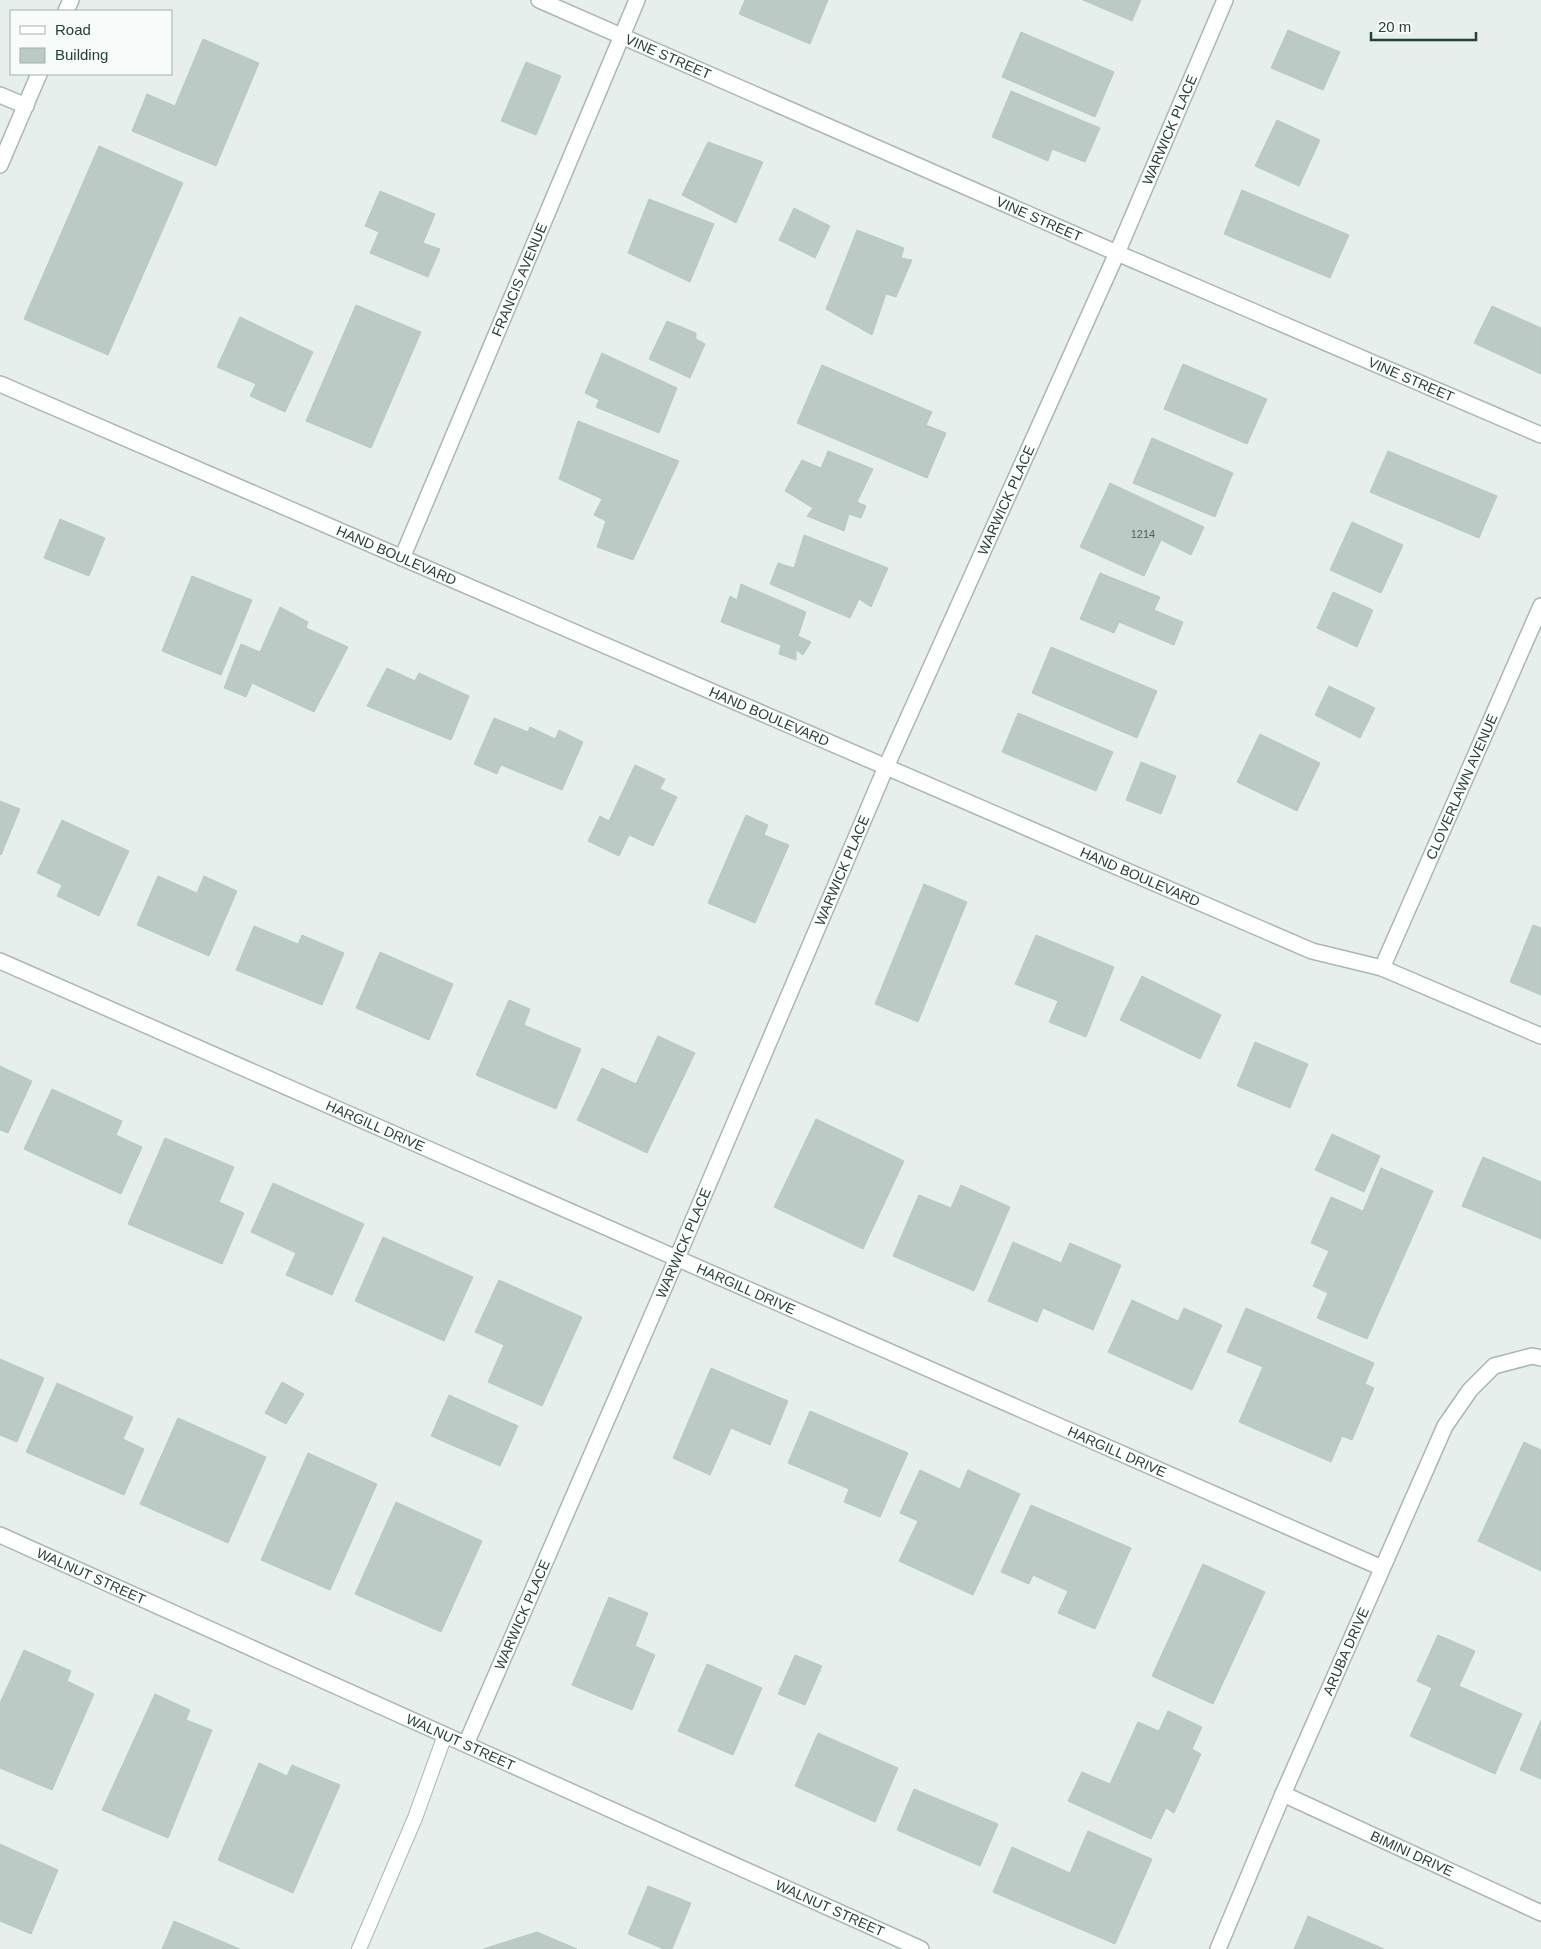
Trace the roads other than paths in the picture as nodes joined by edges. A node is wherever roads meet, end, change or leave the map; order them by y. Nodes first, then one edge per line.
1 (539, 0) edge
2 (637, 0) edge
3 (1226, 0) edge
4 (621, 36) junction
5 (39, 75) edge
6 (0, 95) edge
7 (26, 106) junction
8 (0, 165) edge
9 (1117, 253) junction
10 (0, 384) edge
11 (1541, 435) edge
12 (402, 558) junction
13 (1541, 606) edge
14 (886, 767) junction
15 (0, 961) edge
16 (1382, 968) junction
17 (1541, 1036) edge
18 (677, 1258) junction
19 (1541, 1358) edge
20 (0, 1535) edge
21 (1382, 1568) junction
22 (445, 1735) junction
23 (466, 1744) junction
24 (1283, 1794) junction
25 (1541, 1913) edge
26 (359, 1949) edge
27 (921, 1949) edge
28 (1218, 1949) edge

1 - 4 street, VINE STREET
2 - 4 street, FRANCIS AVENUE
3 - 9 street, WARWICK PLACE
4 - 9 street, VINE STREET
4 - 12 street, FRANCIS AVENUE
5 - 7 street
6 - 7 street
7 - 8 street
9 - 11 street, VINE STREET
9 - 14 street, WARWICK PLACE
10 - 12 street, HAND BOULEVARD
12 - 14 street, HAND BOULEVARD
13 - 16 street, CLOVERLAWN AVENUE
14 - 16 street, HAND BOULEVARD
14 - 18 street, WARWICK PLACE
15 - 18 street, HARGILL DRIVE
16 - 17 street, HAND BOULEVARD
18 - 21 street, HARGILL DRIVE
18 - 23 street, WARWICK PLACE
19 - 21 street, ARUBA DRIVE
20 - 22 street, WALNUT STREET
21 - 24 street, ARUBA DRIVE
22 - 23 street, WALNUT STREET
22 - 26 lane
23 - 27 street, WALNUT STREET
24 - 25 street, BIMINI DRIVE
24 - 28 street, ARUBA DRIVE

